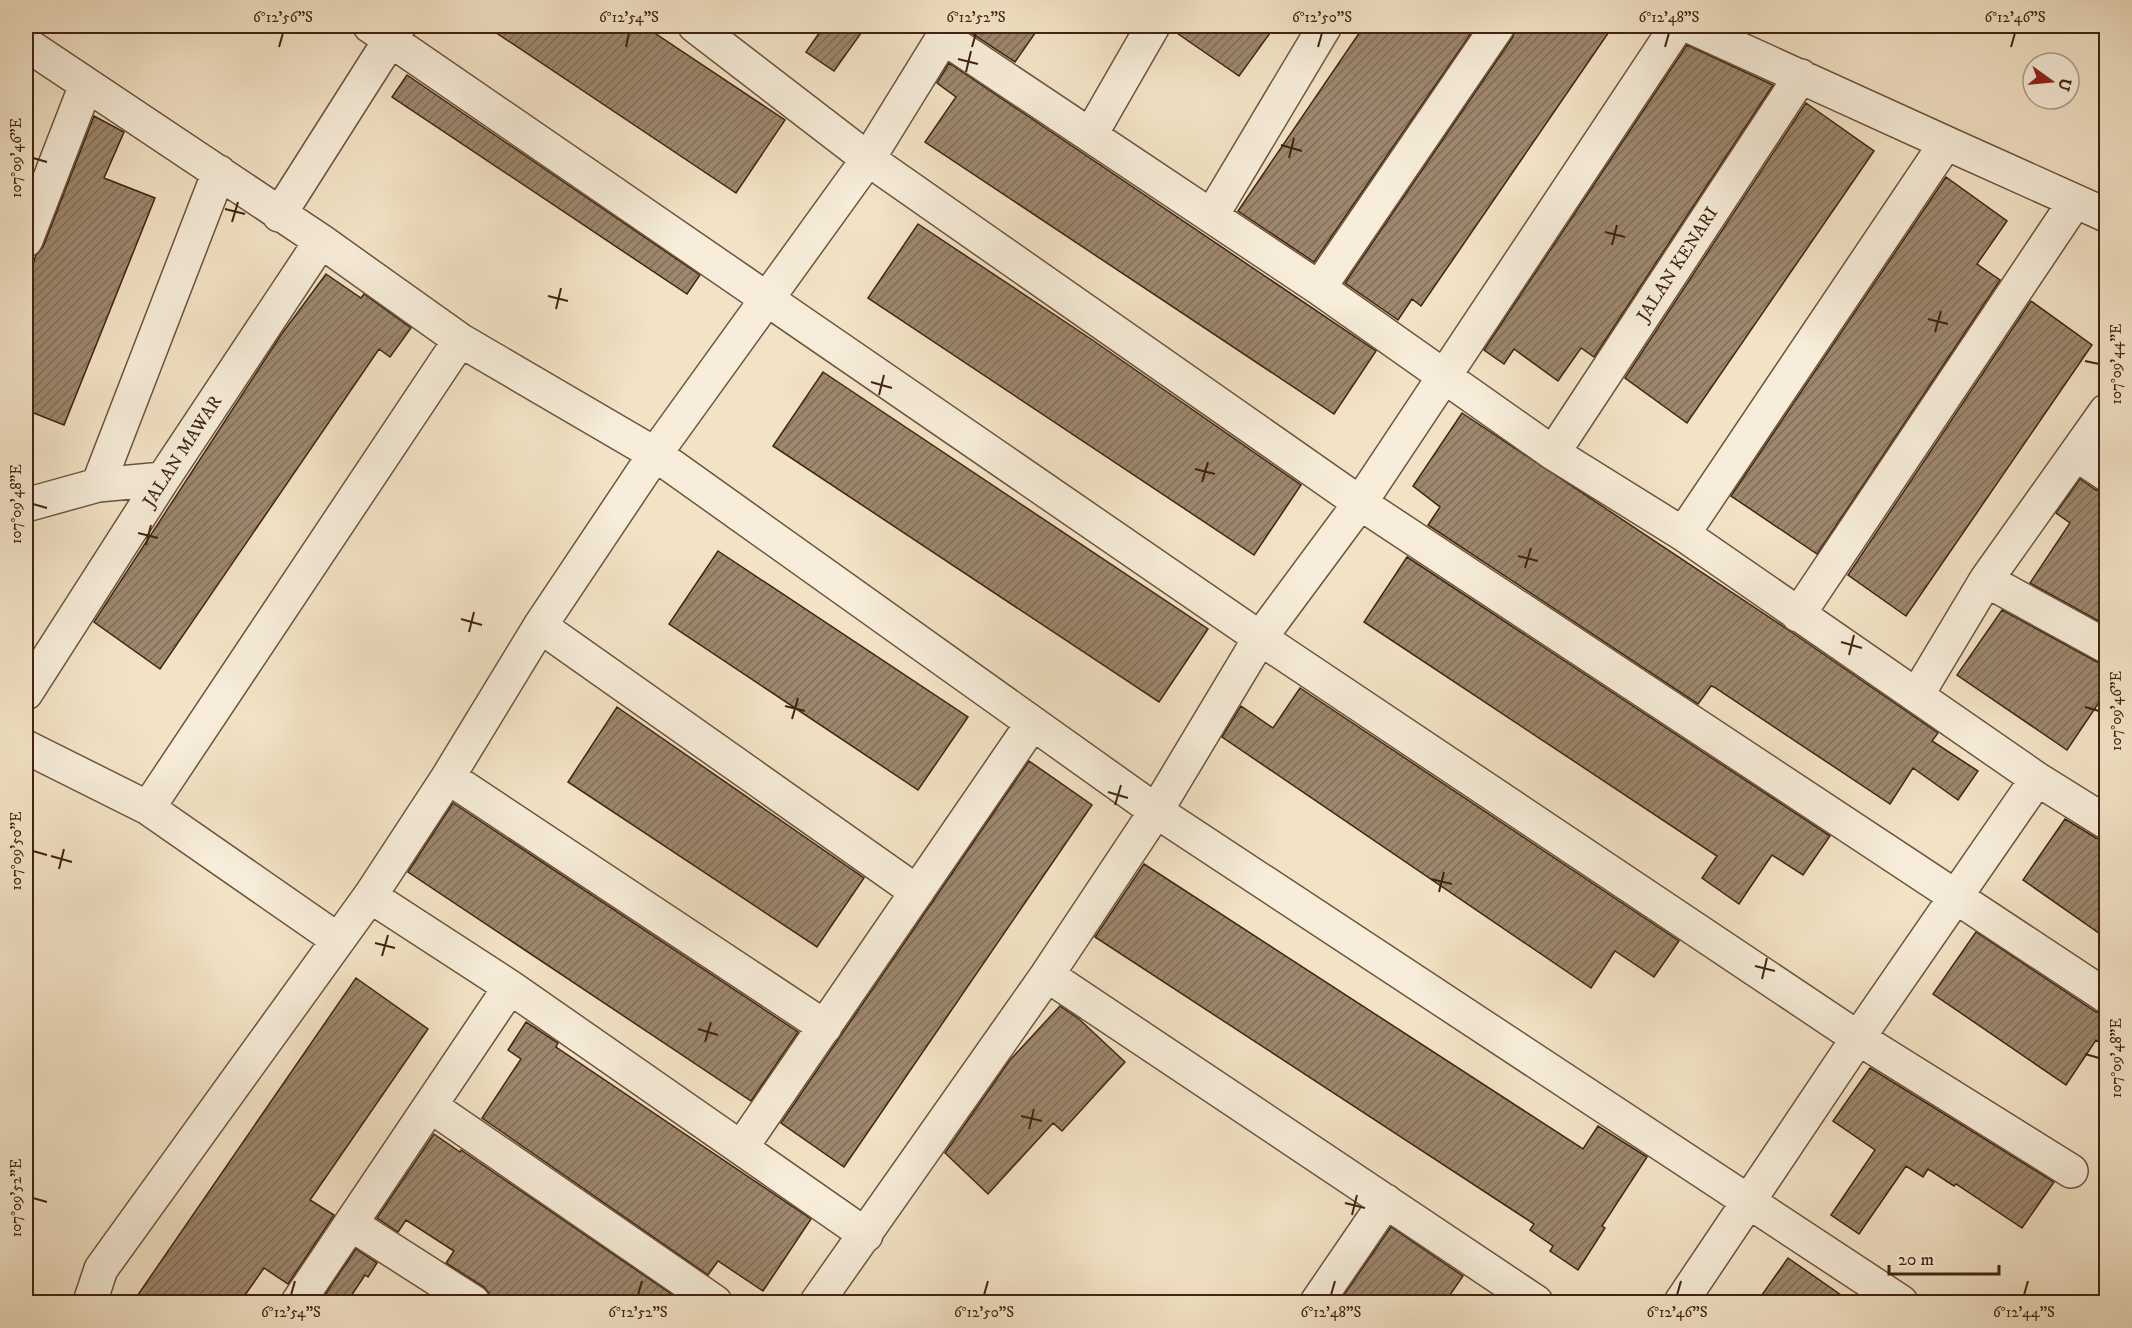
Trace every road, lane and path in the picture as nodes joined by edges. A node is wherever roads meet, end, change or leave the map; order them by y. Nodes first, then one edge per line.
1 (1153, 26) edge
2 (1326, 26) edge
3 (1498, 26) edge
4 (1677, 26) edge
5 (1689, 26) edge
6 (387, 30) edge
7 (714, 31) edge
8 (947, 31) edge
9 (26, 44) edge
10 (1801, 76) junction
11 (87, 85) junction
12 (1091, 134) junction
13 (1946, 143) junction
14 (868, 159) junction
15 (219, 171) junction
16 (2074, 203) junction
17 (279, 215) junction
18 (1212, 215) junction
19 (2106, 216) edge
20 (26, 240) edge
21 (321, 241) junction
22 (1320, 288) junction
23 (768, 301) junction
24 (460, 340) junction
25 (1443, 375) junction
26 (2106, 411) edge
27 (1553, 453) junction
28 (655, 454) junction
29 (2076, 454) junction
30 (2106, 474) edge
31 (163, 478) junction
32 (98, 485) junction
33 (1360, 503) junction
34 (26, 505) edge
35 (1683, 534) junction
36 (1986, 580) junction
37 (1798, 615) junction
38 (540, 626) junction
39 (1260, 638) junction
40 (2106, 646) edge
41 (26, 693) edge
42 (1917, 695) junction
43 (1032, 724) junction
44 (26, 747) edge
45 (448, 777) junction
46 (2037, 778) junction
47 (148, 808) junction
48 (1156, 811) junction
49 (2106, 822) edge
50 (917, 892) junction
51 (369, 896) junction
52 (1956, 898) junction
53 (338, 940) junction
54 (1047, 975) junction
55 (510, 987) junction
56 (2106, 996) edge
57 (825, 1027) junction
58 (1858, 1038) junction
59 (432, 1107) junction
60 (741, 1148) junction
61 (2071, 1171) dead end
62 (1386, 1200) junction
63 (1748, 1202) junction
64 (351, 1224) junction
65 (866, 1235) junction
66 (1515, 1297) edge
67 (93, 1302) edge
68 (298, 1302) edge
69 (473, 1302) edge
70 (715, 1302) edge
71 (817, 1302) edge
72 (1317, 1302) edge
73 (1681, 1302) edge
74 (1901, 1302) edge

1 - 12 street
2 - 18 street
3 - 22 street
4 - 25 street
5 - 10 street
6 - 17 street
6 - 23 street
7 - 14 street
8 - 12 street
8 - 14 street
9 - 11 street
10 - 13 street
10 - 27 street, JALAN KENARI
11 - 15 street
11 - 20 street
12 - 18 street
13 - 16 street
13 - 35 street
14 - 23 street
14 - 33 street
15 - 17 street
15 - 32 street
16 - 19 street
16 - 37 street
17 - 21 street
18 - 22 street
21 - 24 street
21 - 31 street, JALAN MAWAR
22 - 25 street
23 - 28 street
23 - 39 street
24 - 28 street
24 - 47 street
25 - 27 street
25 - 33 street
26 - 29 street
27 - 35 street
28 - 38 street
28 - 43 street
29 - 30 street
29 - 36 street
31 - 32 street
31 - 41 street, JALAN MAWAR
32 - 34 street
33 - 39 street
33 - 52 street
35 - 37 street
36 - 40 street
36 - 42 street
37 - 42 street
38 - 45 street
38 - 50 street
39 - 48 street
39 - 58 street
42 - 46 street
43 - 48 street
43 - 50 street
44 - 47 street
45 - 51 street
45 - 57 street
46 - 49 street
46 - 52 street
47 - 53 street
48 - 54 street
48 - 63 street
50 - 57 street
51 - 53 street
51 - 55 street
52 - 56 street
52 - 58 street
53 - 67 street
54 - 62 street
54 - 65 street
55 - 59 street
55 - 60 street
57 - 60 street
58 - 61 street
58 - 63 street
59 - 64 street
59 - 70 street
60 - 65 street
62 - 66 street
62 - 72 street
63 - 73 street
63 - 74 street
64 - 68 street
64 - 69 street
65 - 71 street

